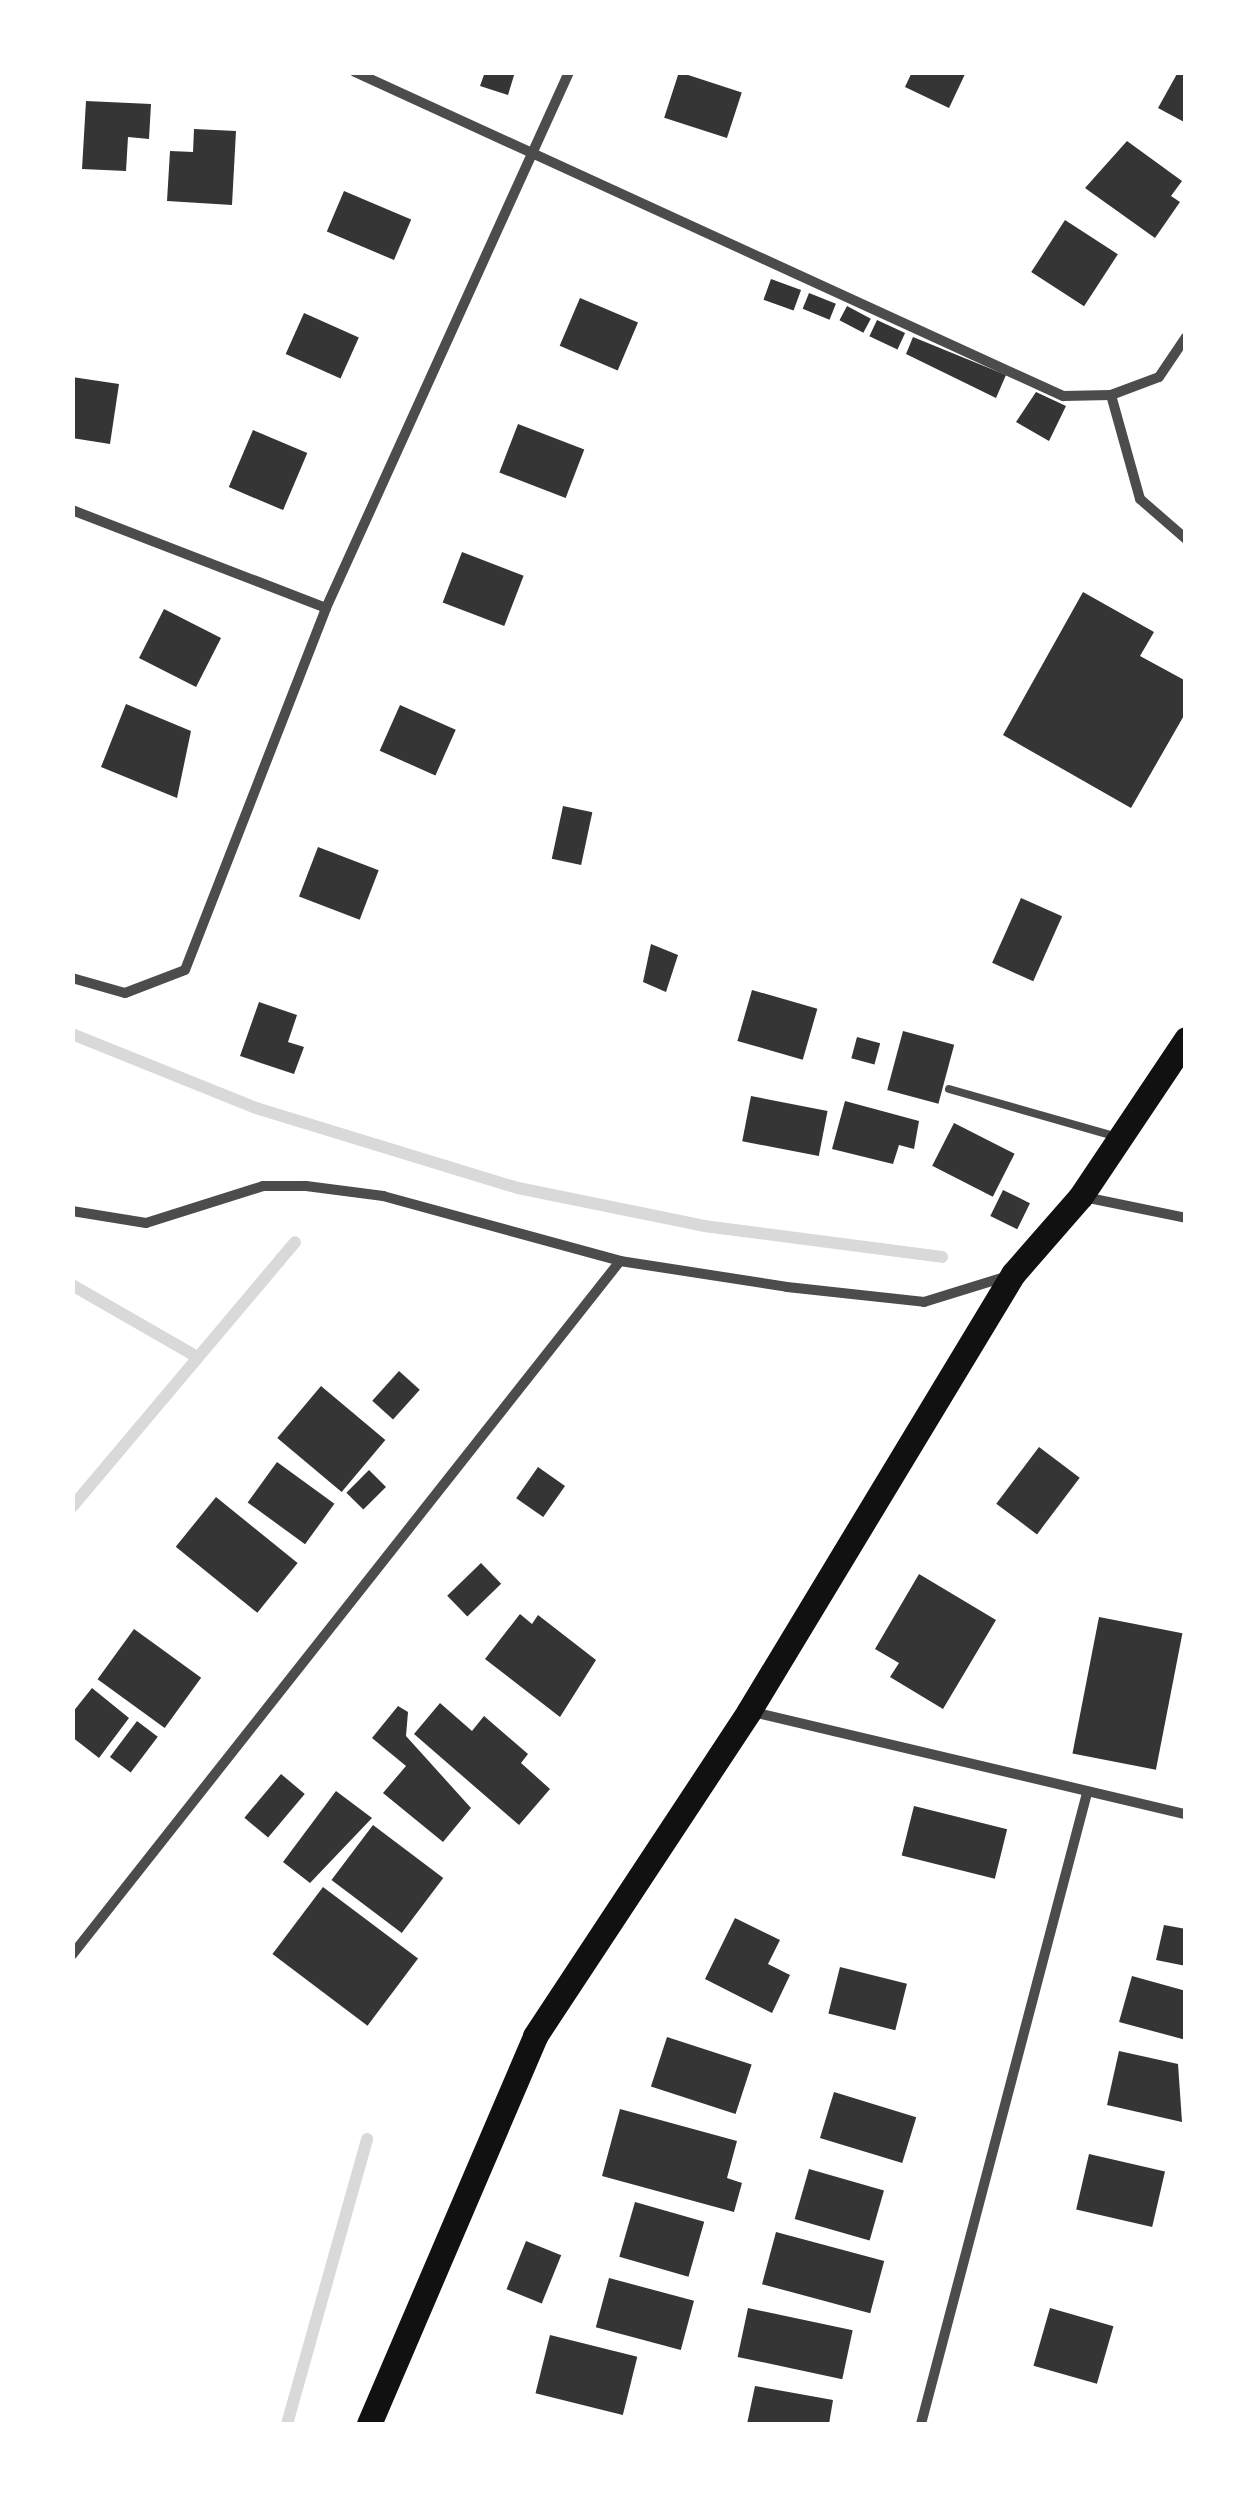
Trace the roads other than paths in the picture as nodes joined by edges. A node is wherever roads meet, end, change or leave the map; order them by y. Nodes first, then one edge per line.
1 (355, 72) edge
2 (568, 72) edge
3 (532, 161) junction
4 (1186, 337) edge
5 (1111, 396) junction
6 (72, 510) edge
7 (1186, 540) edge
8 (326, 608) junction
9 (72, 978) edge
10 (1186, 1039) edge
11 (948, 1090) dead end
12 (1118, 1138) junction
13 (1080, 1196) junction
14 (72, 1211) edge
15 (1186, 1218) edge
16 (620, 1261) junction
17 (1013, 1274) junction
18 (749, 1712) junction
19 (1086, 1793) junction
20 (1186, 1814) edge
21 (72, 1955) edge
22 (370, 2424) edge
23 (921, 2424) edge

1 - 3 street
2 - 3 street
3 - 5 street
3 - 8 street
4 - 5 street
5 - 7 street
6 - 8 street
8 - 9 street
10 - 12 main road
11 - 12 lane
12 - 13 main road
13 - 15 street
13 - 17 main road
14 - 16 street
16 - 17 street
16 - 21 street
17 - 18 main road
18 - 19 street
18 - 22 main road
19 - 20 street
19 - 23 street

